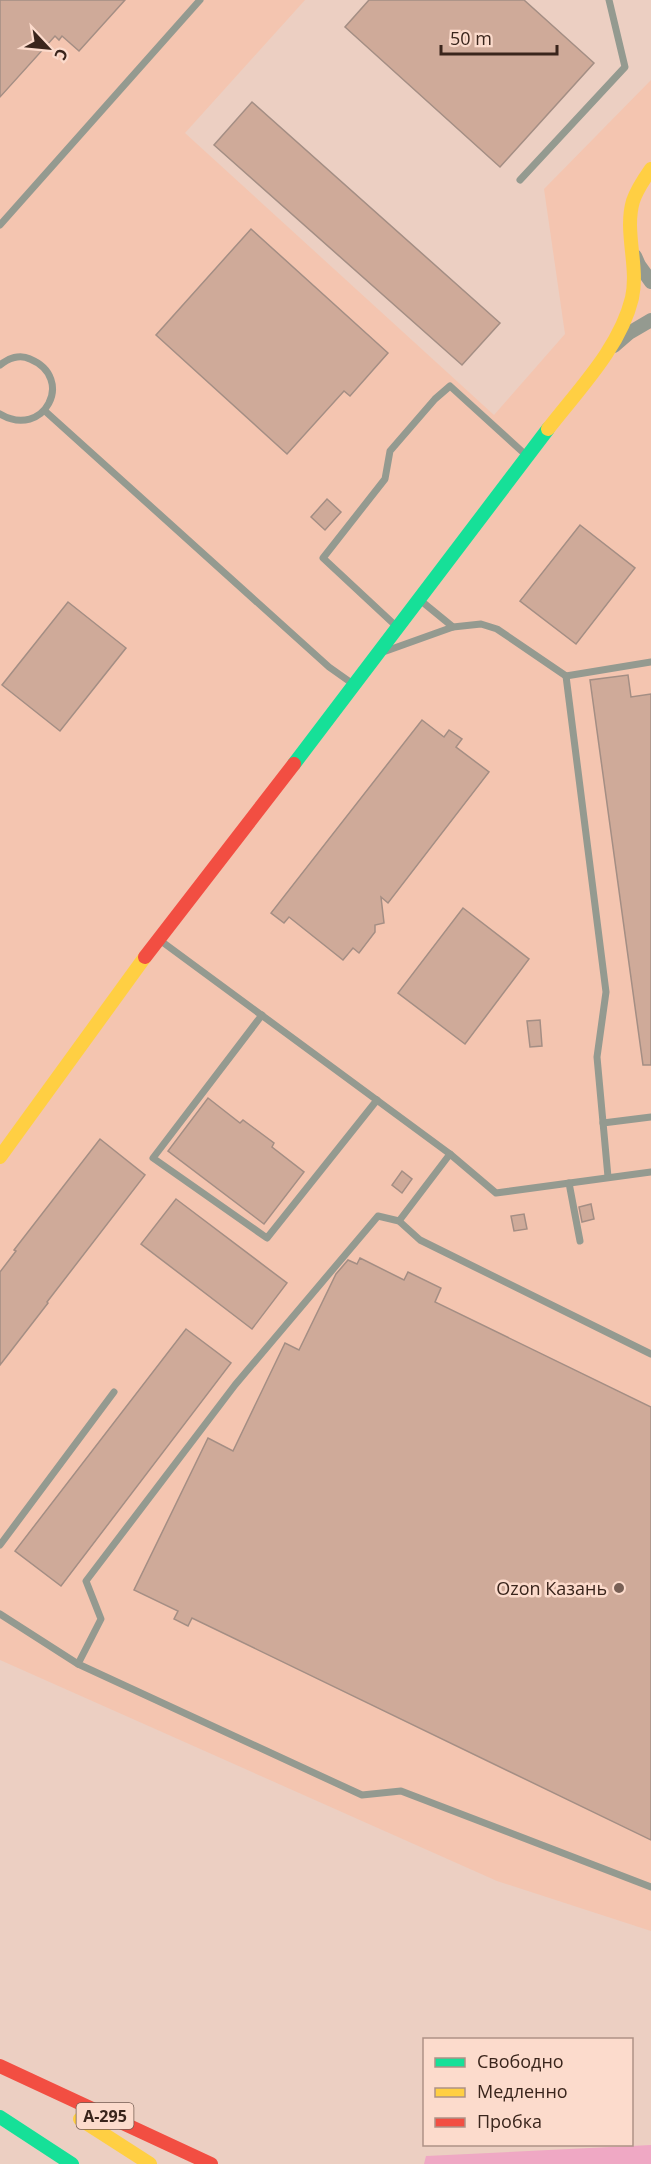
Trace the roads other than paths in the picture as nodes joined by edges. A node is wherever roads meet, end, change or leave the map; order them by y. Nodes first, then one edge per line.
1 (200, 0) edge
2 (609, 0) edge
3 (651, 169) edge
4 (520, 180) dead end
5 (0, 225) edge
6 (632, 249) junction
7 (651, 282) edge
8 (651, 320) edge
9 (606, 353) junction
10 (0, 365) edge
11 (45, 411) junction
12 (0, 414) edge
13 (527, 456) junction
14 (418, 599) junction
15 (453, 627) junction
16 (398, 628) junction
17 (378, 654) junction
18 (651, 662) edge
19 (566, 676) junction
20 (355, 685) junction
21 (158, 939) junction
22 (262, 1015) junction
23 (377, 1100) junction
24 (651, 1117) edge
25 (603, 1124) junction
26 (450, 1154) junction
27 (0, 1157) edge
28 (651, 1172) edge
29 (608, 1178) junction
30 (568, 1183) junction
31 (399, 1221) junction
32 (580, 1241) dead end
33 (651, 1354) edge
34 (114, 1392) dead end
35 (0, 1545) edge
36 (0, 1614) edge
37 (78, 1664) junction
38 (651, 1887) edge
39 (0, 2067) edge
40 (0, 2117) edge
41 (72, 2164) edge
42 (150, 2164) edge
43 (211, 2164) edge

1 - 5 lane
2 - 4 lane
3 - 6 main road
6 - 7 street
6 - 9 main road
8 - 9 street
9 - 13 main road
10 - 11 lane
11 - 12 lane
11 - 20 lane
13 - 14 main road
13 - 16 lane
14 - 15 lane
14 - 16 main road
15 - 17 lane
15 - 19 lane
16 - 17 main road
17 - 20 main road
18 - 19 lane
19 - 25 lane
20 - 21 main road
21 - 22 lane
21 - 27 main road
22 - 23 lane
22 - 23 lane
23 - 26 lane
24 - 25 lane
25 - 29 lane
26 - 30 lane
26 - 31 lane
28 - 29 lane
29 - 30 lane
30 - 32 lane
31 - 33 lane
31 - 37 lane
34 - 35 lane
36 - 37 lane
37 - 38 lane
39 - 42 main road
39 - 43 main road, А-295
40 - 41 main road

